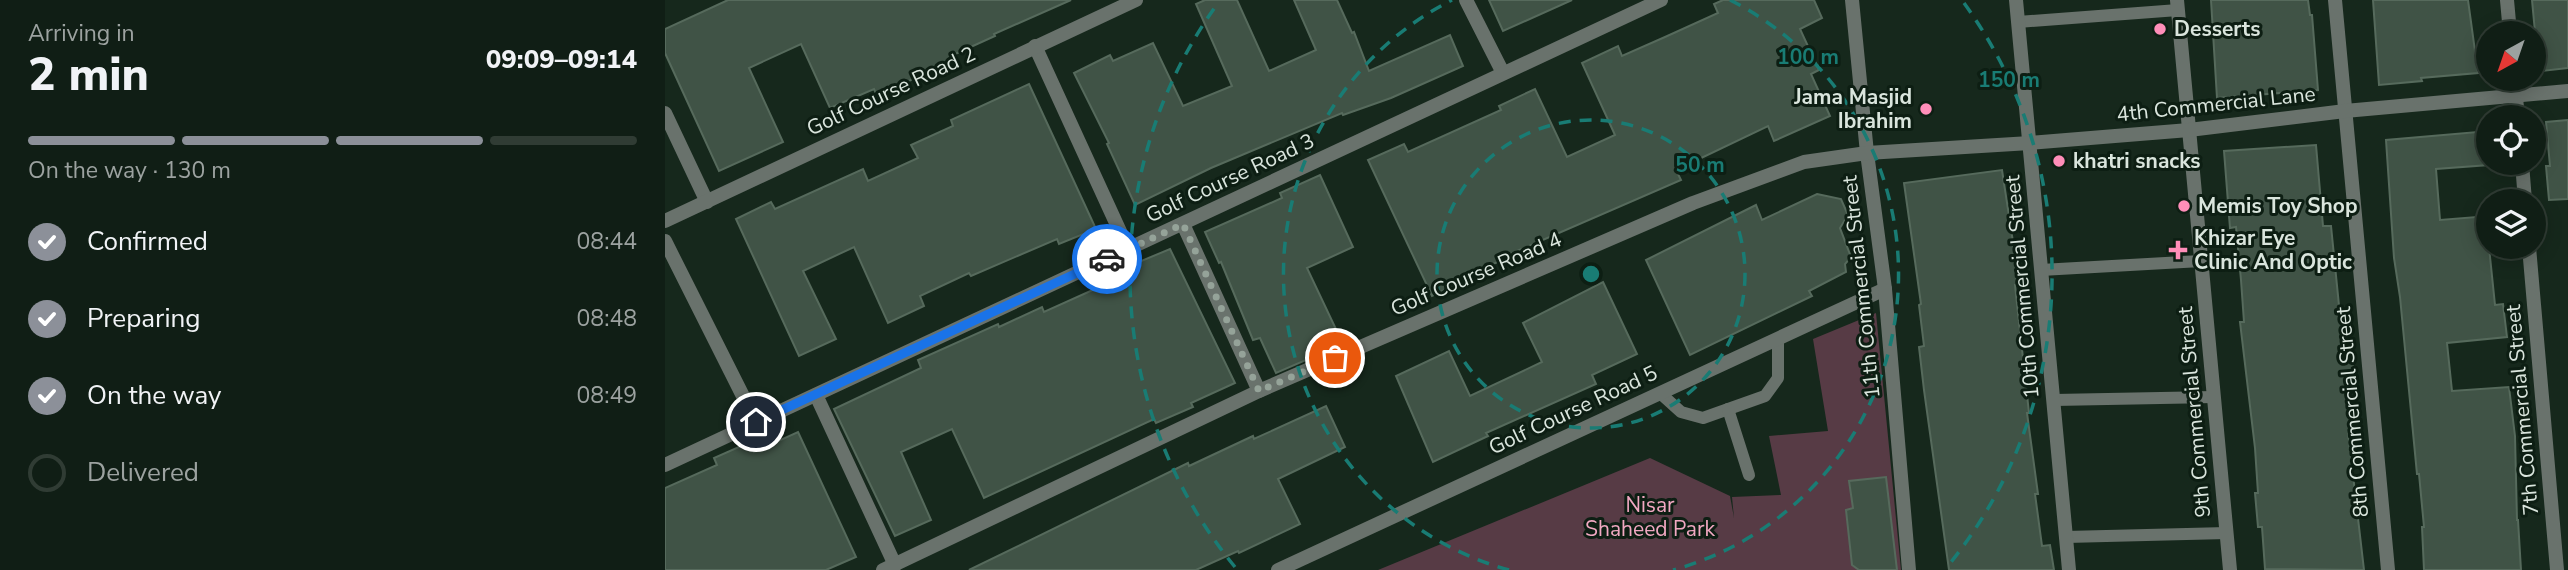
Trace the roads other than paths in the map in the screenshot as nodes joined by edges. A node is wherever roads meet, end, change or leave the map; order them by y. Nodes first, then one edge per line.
1 (1136, 0) edge
2 (1466, 0) edge
3 (1661, 0) edge
4 (1853, 0) edge
5 (2016, 0) edge
6 (2335, 0) edge
7 (2507, 0) edge
8 (2177, 5) edge
9 (2509, 21) edge
10 (2018, 22) junction
11 (1035, 46) junction
12 (1503, 73) junction
13 (2515, 91) edge
14 (2568, 91) edge
15 (2516, 96) junction
16 (2517, 105) edge
17 (2345, 111) junction
18 (665, 113) edge
19 (2189, 130) junction
20 (2030, 143) junction
21 (1867, 153) junction
22 (707, 202) junction
23 (665, 221) edge
24 (1183, 224) junction
25 (665, 241) edge
26 (1128, 249) junction
27 (2530, 259) edge
28 (2201, 261) junction
29 (2042, 270) junction
30 (1885, 289) junction
31 (1778, 339) junction
32 (1259, 391) junction
33 (1660, 393) junction
34 (816, 396) junction
35 (2214, 397) junction
36 (2054, 400) junction
37 (1728, 409) junction
38 (756, 422) junction
39 (665, 465) edge
40 (1749, 475) dead end
41 (2227, 533) junction
42 (2066, 537) junction
43 (889, 567) edge
44 (1278, 570) edge
45 (1909, 570) edge
46 (2069, 570) edge
47 (2230, 570) edge
48 (2388, 570) edge
49 (2557, 570) edge

1 - 11 street, Golf Course Road 2
2 - 12 street
3 - 12 street, Golf Course Road 3
4 - 21 street, 11th Commercial Street
5 - 10 street, 10th Commercial Street
6 - 17 street, 8th Commercial Street
7 - 9 street
8 - 10 lane
8 - 19 street, 9th Commercial Street
10 - 20 street, 10th Commercial Street
11 - 22 street, Golf Course Road 2
11 - 26 street
12 - 24 street, Golf Course Road 3
13 - 15 street
14 - 15 street, 4th Commercial Lane
15 - 16 street
15 - 17 street, 4th Commercial Lane
17 - 19 street, 4th Commercial Lane
17 - 48 street, 8th Commercial Street
18 - 22 street
19 - 20 street, 4th Commercial Lane
19 - 28 street, 9th Commercial Street
20 - 21 street, 4th Commercial Lane
20 - 29 street, 10th Commercial Street
21 - 30 street, 11th Commercial Street
21 - 32 street, Golf Course Road 4
22 - 23 street, Golf Course Road 2
24 - 26 street, Golf Course Road 3
24 - 32 street
25 - 38 street
26 - 34 street, Golf Course Road 3
27 - 49 street, 7th Commercial Street
28 - 29 lane
28 - 35 street, 9th Commercial Street
29 - 36 street, 10th Commercial Street
30 - 31 street, Golf Course Road 5
30 - 45 street, 11th Commercial Street
31 - 33 street, Golf Course Road 5
31 - 37 lane
32 - 43 street, Golf Course Road 4
33 - 37 lane
33 - 44 street, Golf Course Road 5
34 - 38 street, Golf Course Road 3
34 - 43 street
35 - 36 lane
35 - 41 street, 9th Commercial Street
36 - 42 street, 10th Commercial Street
37 - 40 lane
38 - 39 street, Golf Course Road 3
41 - 42 lane
41 - 47 street, 9th Commercial Street
42 - 46 street, 10th Commercial Street

